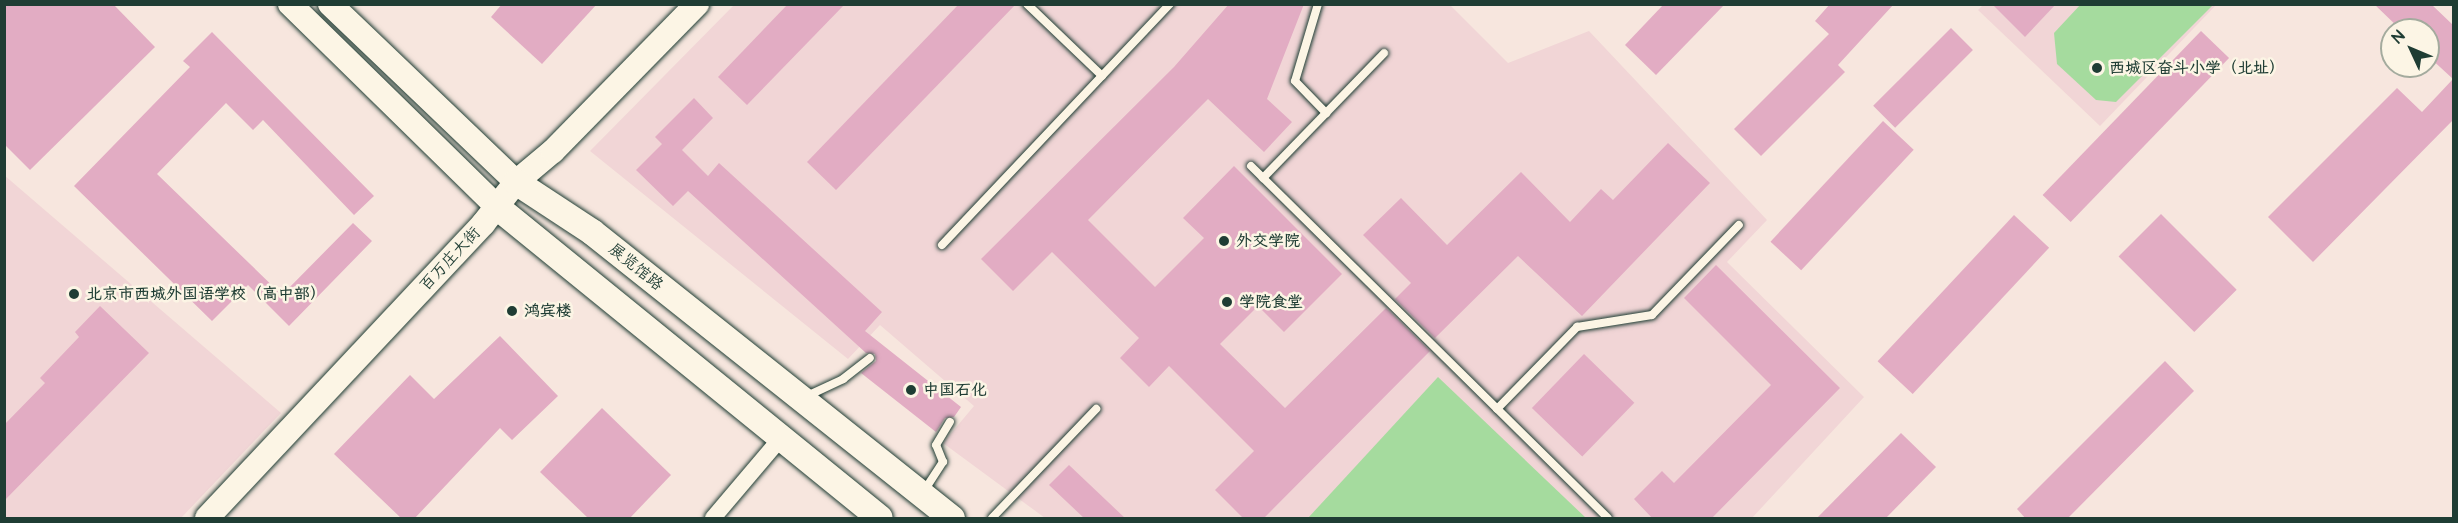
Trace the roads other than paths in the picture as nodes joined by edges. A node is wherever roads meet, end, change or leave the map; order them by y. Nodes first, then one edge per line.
1 (290, 4) edge
2 (330, 4) edge
3 (698, 4) edge
4 (1027, 4) edge
5 (1170, 4) edge
6 (1318, 4) edge
7 (1384, 54) dead end
8 (1102, 76) junction
9 (1326, 113) junction
10 (1251, 166) dead end
11 (1263, 178) junction
12 (516, 182) junction
13 (497, 207) junction
14 (1739, 225) dead end
15 (942, 245) dead end
16 (870, 358) dead end
17 (801, 399) junction
18 (1096, 409) dead end
19 (1497, 409) junction
20 (950, 422) dead end
21 (780, 439) junction
22 (922, 494) junction
23 (207, 519) edge
24 (713, 519) edge
25 (880, 519) edge
26 (952, 519) edge
27 (992, 519) edge
28 (1608, 519) edge

1 - 13 main road
2 - 12 main road, 展览馆路
3 - 12 main road, 百万庄大街
4 - 8 lane
5 - 8 lane
6 - 9 lane
7 - 9 lane
8 - 15 lane
9 - 11 lane
10 - 11 lane
11 - 19 lane
12 - 13 main road, 百万庄大街
12 - 17 main road, 展览馆路
13 - 21 main road
13 - 23 main road, 百万庄大街
14 - 19 lane
16 - 17 lane
17 - 22 main road, 展览馆路
18 - 27 lane
19 - 28 lane
20 - 22 lane
21 - 24 street
21 - 25 main road
22 - 26 main road, 展览馆路

